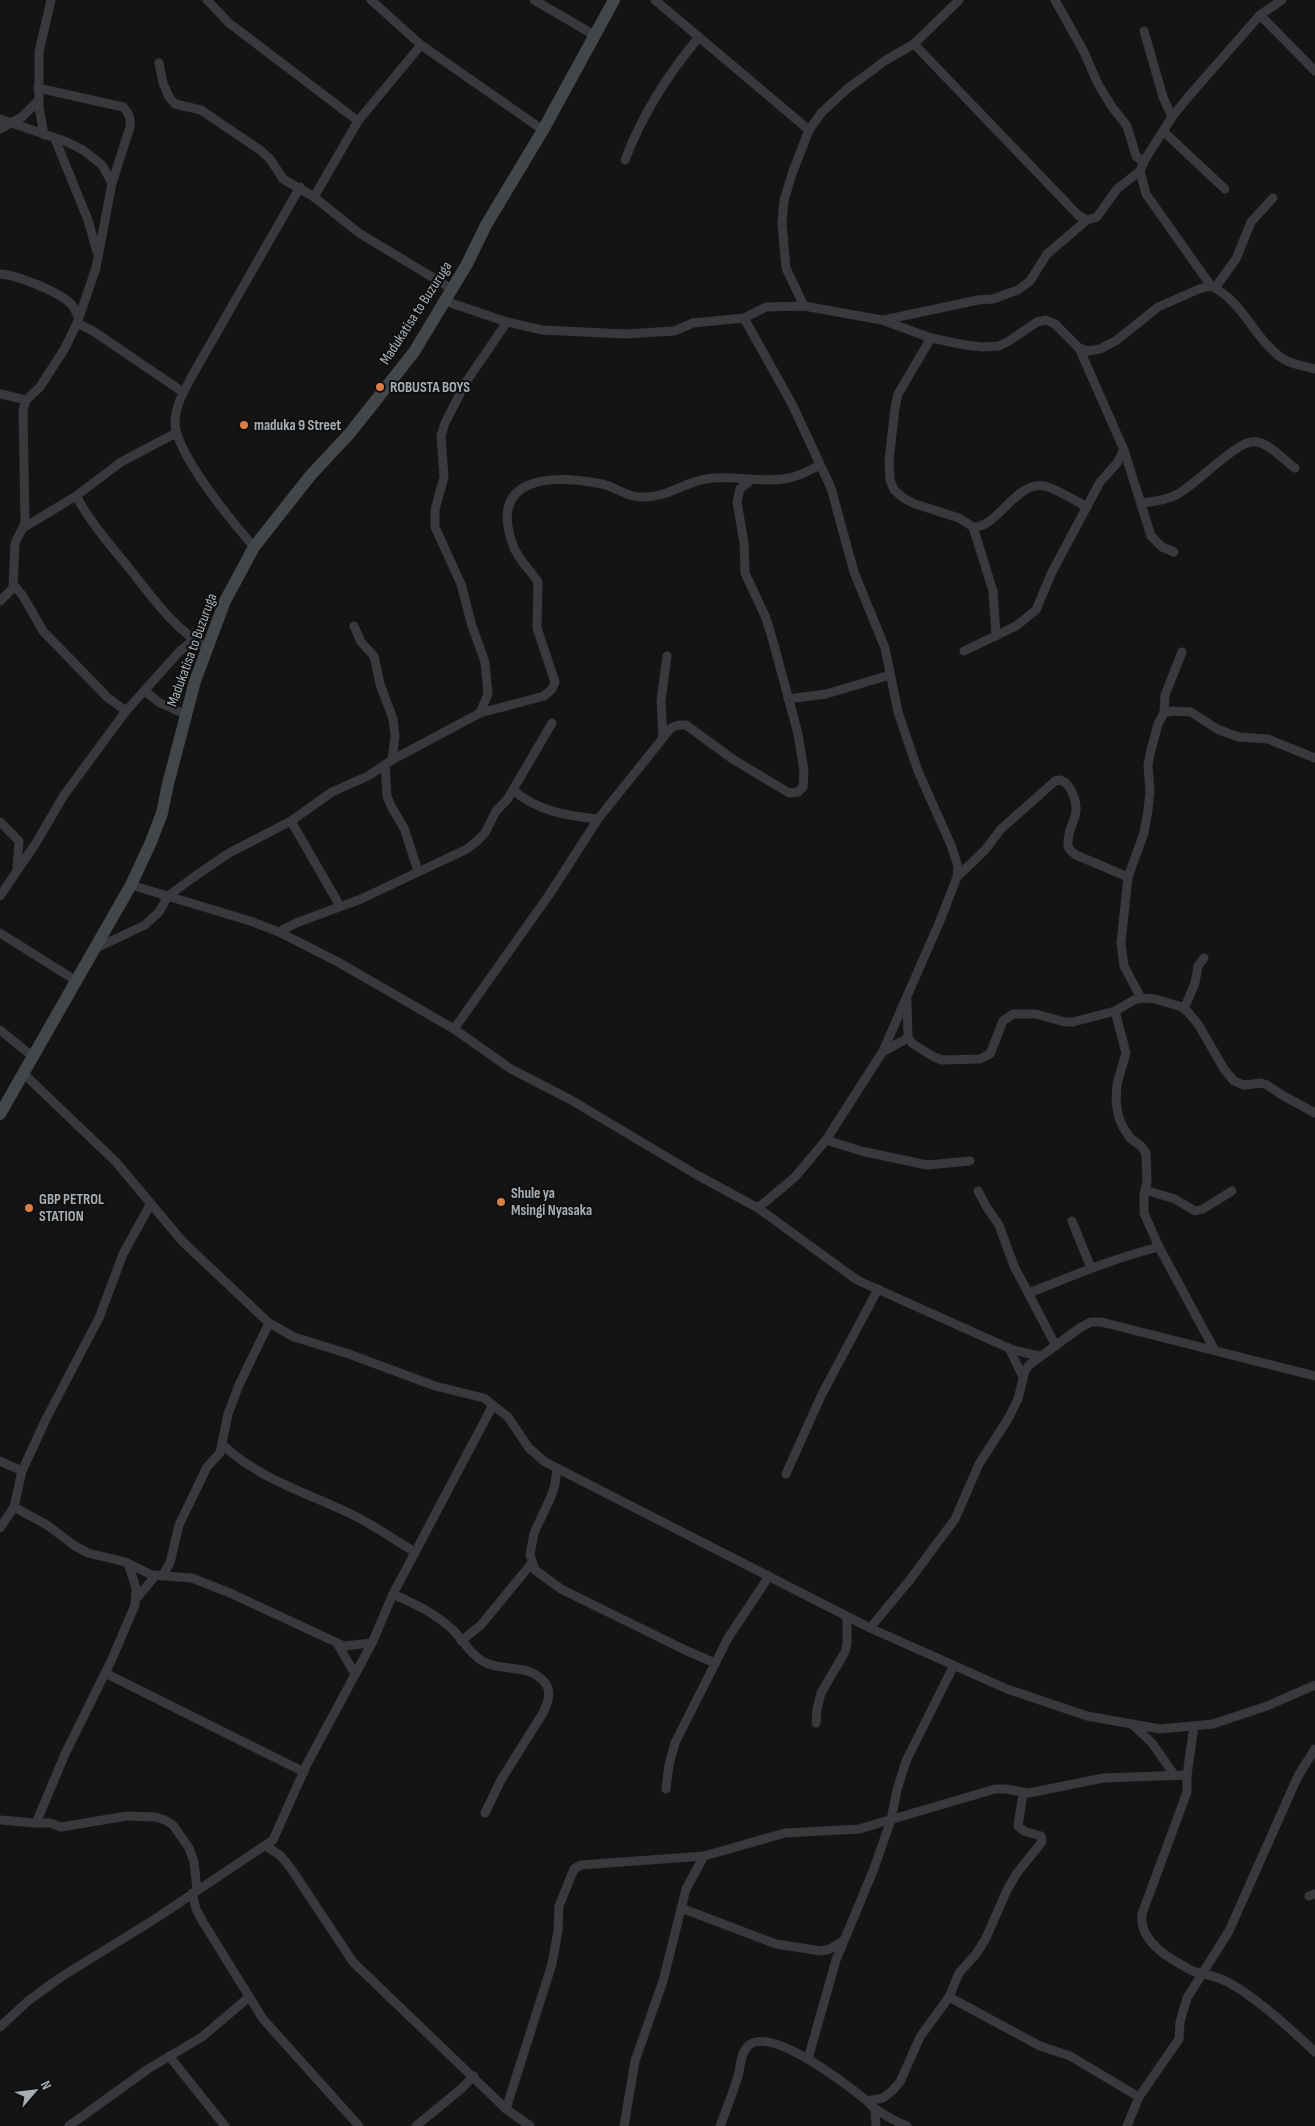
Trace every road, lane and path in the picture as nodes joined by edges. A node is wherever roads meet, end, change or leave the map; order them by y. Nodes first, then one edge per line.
1 (51, 0) edge
2 (207, 0) edge
3 (371, 0) edge
4 (534, 0) edge
5 (614, 0) edge
6 (655, 0) edge
7 (959, 0) edge
8 (1055, 0) edge
9 (1282, 0) edge
10 (1260, 15) junction
11 (1144, 31) dead end
12 (596, 36) junction
13 (699, 37) junction
14 (421, 44) junction
15 (914, 44) junction
16 (159, 63) dead end
17 (1315, 72) edge
18 (38, 88) junction
19 (39, 100) junction
20 (1172, 117) junction
21 (0, 119) edge
22 (358, 121) junction
23 (11, 124) junction
24 (0, 129) edge
25 (543, 130) junction
26 (809, 130) junction
27 (1164, 132) junction
28 (44, 135) junction
29 (56, 139) junction
30 (625, 160) dead end
31 (1142, 167) junction
32 (112, 183) junction
33 (300, 187) junction
34 (1225, 189) dead end
35 (314, 197) junction
36 (1273, 198) dead end
37 (1087, 220) junction
38 (98, 255) junction
39 (0, 274) edge
40 (1213, 287) junction
41 (452, 289) junction
42 (446, 301) junction
43 (804, 306) junction
44 (744, 318) junction
45 (882, 320) junction
46 (78, 321) junction
47 (507, 322) junction
48 (932, 338) junction
49 (1079, 348) junction
50 (1315, 369) edge
51 (183, 392) junction
52 (0, 394) edge
53 (26, 400) junction
54 (176, 433) junction
55 (1124, 450) junction
56 (820, 465) junction
57 (1295, 468) dead end
58 (751, 480) junction
59 (76, 496) junction
60 (1141, 503) junction
61 (1087, 507) junction
62 (23, 528) junction
63 (973, 528) junction
64 (254, 547) junction
65 (1174, 552) dead end
66 (14, 585) junction
67 (0, 602) edge
68 (354, 626) dead end
69 (996, 636) junction
70 (193, 640) junction
71 (206, 648) junction
72 (964, 651) dead end
73 (1182, 652) dead end
74 (667, 656) dead end
75 (890, 675) junction
76 (145, 691) junction
77 (788, 699) junction
78 (126, 711) junction
79 (480, 713) junction
80 (185, 714) junction
81 (1164, 714) junction
82 (552, 722) dead end
83 (663, 737) junction
84 (1315, 758) edge
85 (389, 763) junction
86 (514, 791) junction
87 (598, 819) junction
88 (291, 821) junction
89 (0, 822) edge
90 (17, 870) junction
91 (418, 871) junction
92 (958, 877) junction
93 (1128, 877) junction
94 (130, 885) junction
95 (0, 896) edge
96 (168, 896) junction
97 (340, 906) junction
98 (279, 932) junction
99 (0, 933) edge
100 (93, 949) junction
101 (1204, 958) dead end
102 (75, 980) junction
103 (907, 998) junction
104 (1141, 998) junction
105 (1184, 1009) junction
106 (1115, 1011) junction
107 (454, 1029) junction
108 (0, 1030) edge
109 (908, 1038) junction
110 (883, 1051) junction
111 (33, 1057) junction
112 (24, 1074) junction
113 (1315, 1113) edge
114 (0, 1114) edge
115 (826, 1140) junction
116 (970, 1161) dead end
117 (978, 1190) dead end
118 (1145, 1190) junction
119 (1232, 1191) dead end
120 (150, 1205) junction
121 (758, 1208) junction
122 (1072, 1221) dead end
123 (1159, 1247) junction
124 (1091, 1268) junction
125 (878, 1290) junction
126 (1029, 1293) junction
127 (269, 1323) junction
128 (1056, 1346) junction
129 (1009, 1348) junction
130 (1214, 1350) junction
131 (1040, 1356) junction
132 (1315, 1376) edge
133 (1023, 1377) junction
134 (493, 1405) junction
135 (222, 1444) junction
136 (0, 1461) edge
137 (557, 1468) junction
138 (22, 1471) junction
139 (786, 1474) dead end
140 (14, 1507) junction
141 (0, 1528) edge
142 (415, 1552) junction
143 (128, 1563) junction
144 (531, 1564) junction
145 (159, 1576) junction
146 (770, 1576) junction
147 (393, 1594) junction
148 (137, 1598) junction
149 (847, 1617) junction
150 (870, 1628) junction
151 (461, 1641) junction
152 (372, 1643) junction
153 (338, 1645) junction
154 (715, 1663) junction
155 (953, 1667) junction
156 (105, 1673) junction
157 (355, 1674) junction
158 (1315, 1685) edge
159 (816, 1723) dead end
160 (1132, 1725) junction
161 (1194, 1726) junction
162 (1315, 1749) edge
163 (304, 1772) junction
164 (1187, 1775) junction
165 (1175, 1776) junction
166 (666, 1789) dead end
167 (1023, 1793) junction
168 (485, 1813) dead end
169 (0, 1820) edge
170 (891, 1820) junction
171 (36, 1823) junction
172 (266, 1846) junction
173 (704, 1856) junction
174 (195, 1891) junction
175 (682, 1908) junction
176 (843, 1941) junction
177 (1202, 1972) junction
178 (949, 1997) junction
179 (249, 1998) junction
180 (0, 2027) edge
181 (1315, 2052) edge
182 (169, 2056) junction
183 (808, 2058) junction
184 (474, 2076) junction
185 (1139, 2096) junction
186 (866, 2101) junction
187 (506, 2109) junction
188 (875, 2109) junction
189 (222, 2123) edge
190 (69, 2126) edge
191 (211, 2126) edge
192 (359, 2126) edge
193 (416, 2126) edge
194 (530, 2126) edge
195 (624, 2126) edge
196 (720, 2126) edge
197 (876, 2126) edge
198 (907, 2126) edge
199 (1127, 2126) edge

1 - 18 street
2 - 22 street
3 - 14 street
4 - 12 street
5 - 12 main road, Madukatisa to Buzuruga
6 - 13 street
7 - 15 street
8 - 31 street
9 - 10 street
10 - 17 street
10 - 20 street
11 - 20 street
12 - 25 main road, Madukatisa to Buzuruga
13 - 26 street
13 - 30 street
14 - 22 street
14 - 25 street
15 - 26 street
15 - 37 street
16 - 33 street
18 - 19 street
18 - 32 street
19 - 23 street
19 - 28 street
20 - 27 street
21 - 23 street
22 - 35 street
23 - 24 street
23 - 28 street
25 - 41 main road, Madukatisa to Buzuruga
26 - 43 street
27 - 31 street
27 - 34 street
28 - 29 street
29 - 32 street
29 - 38 street
31 - 37 street
31 - 40 street
32 - 38 street
33 - 35 street
33 - 51 street
35 - 41 street
36 - 40 street
37 - 45 street
38 - 46 street
39 - 46 street
40 - 49 street
40 - 50 street
41 - 42 main road, Madukatisa to Buzuruga
42 - 47 street
42 - 64 main road, Madukatisa to Buzuruga
43 - 44 street
43 - 45 street
44 - 47 street
44 - 56 street
45 - 48 street
46 - 51 street
46 - 53 street
47 - 79 street
48 - 49 street
48 - 63 street
49 - 55 street
51 - 54 street
52 - 53 street
53 - 62 street
54 - 59 street
54 - 64 street
55 - 60 street
55 - 61 street
56 - 58 street
56 - 75 street
57 - 60 street
58 - 77 street
58 - 79 street
59 - 62 street
59 - 70 street
60 - 65 street
61 - 63 street
61 - 69 street
62 - 66 street
63 - 69 street
64 - 71 main road, Madukatisa to Buzuruga
66 - 67 street
66 - 78 street
68 - 85 street
69 - 72 street
70 - 71 street
70 - 76 street
71 - 80 main road, Madukatisa to Buzuruga
73 - 81 street
74 - 83 street
75 - 77 street
75 - 92 street
76 - 78 street
76 - 80 street
77 - 83 street
78 - 90 street
79 - 85 street
80 - 94 main road, Madukatisa to Buzuruga
81 - 84 street
81 - 93 street
82 - 86 street
83 - 87 street
85 - 88 street
85 - 91 street
86 - 87 street
86 - 91 street
87 - 107 street
88 - 96 street
88 - 97 street
89 - 90 street
90 - 95 street
91 - 97 street
92 - 93 street
92 - 103 street
93 - 104 street
94 - 96 street
94 - 100 main road, Madukatisa to Buzuruga
96 - 98 street
96 - 100 street
97 - 98 street
98 - 107 street
99 - 102 street
100 - 102 main road, Madukatisa to Buzuruga
101 - 105 street
102 - 111 main road, Madukatisa to Buzuruga
103 - 109 street
103 - 110 street
104 - 105 street
104 - 106 street
105 - 113 street
106 - 109 street
106 - 118 street
107 - 121 street
108 - 111 street
109 - 110 street
110 - 115 street
111 - 112 main road, Madukatisa to Buzuruga
112 - 114 main road, Madukatisa to Buzuruga
112 - 120 street
115 - 116 street
115 - 121 street
117 - 126 street
118 - 119 street
118 - 123 street
120 - 127 street
120 - 138 street
121 - 125 street
122 - 124 street
123 - 124 street
123 - 130 street
124 - 126 street
125 - 129 street
125 - 139 street
126 - 128 street
127 - 134 street
127 - 135 street
128 - 130 street
128 - 131 street
129 - 131 street
129 - 133 street
130 - 132 street
131 - 133 street
133 - 150 street
134 - 137 street
134 - 142 street
135 - 142 street
135 - 145 street
136 - 138 street
137 - 144 street
137 - 146 street
138 - 140 street
140 - 141 street
140 - 143 street
142 - 147 street
143 - 145 street
143 - 148 street
144 - 151 street
144 - 154 street
145 - 148 street
145 - 153 street
146 - 149 street
146 - 154 street
147 - 151 street
147 - 152 street
148 - 156 street
149 - 150 street
149 - 159 street
150 - 155 street
151 - 168 street
152 - 153 street
152 - 157 street
153 - 157 street
154 - 166 street
155 - 160 street
155 - 170 street
156 - 163 street
156 - 171 street
157 - 163 street
158 - 161 street
160 - 161 street
160 - 165 street
161 - 164 street
162 - 177 street
163 - 172 street
164 - 165 street
164 - 177 street
165 - 167 street
167 - 170 street
167 - 178 street
169 - 171 street
170 - 173 street
170 - 176 street
171 - 174 street
172 - 174 street
172 - 184 street
173 - 175 street
173 - 187 street
174 - 179 street
174 - 180 street
175 - 176 street
175 - 195 street
176 - 183 street
177 - 181 street
177 - 185 street
178 - 185 street
178 - 186 street
179 - 182 street
179 - 192 street
182 - 189 street
182 - 190 street
183 - 186 street
183 - 196 street
184 - 187 street
184 - 193 street
185 - 199 street
186 - 188 street
187 - 194 street
188 - 197 street
188 - 198 street
189 - 191 street

